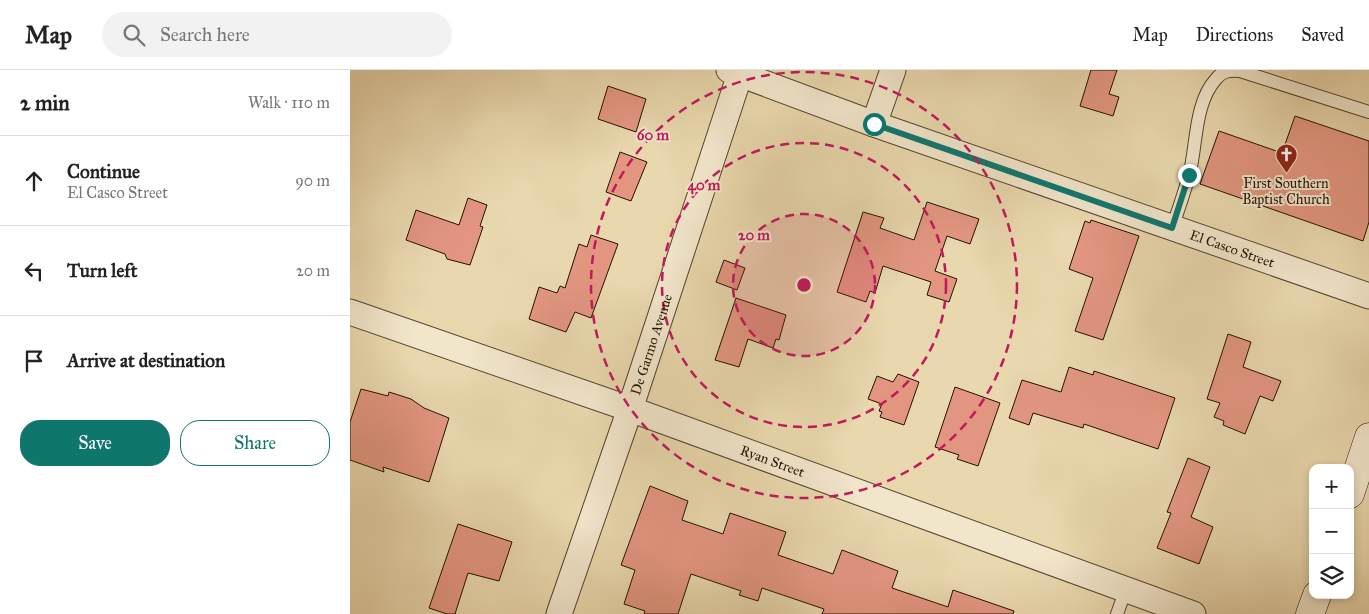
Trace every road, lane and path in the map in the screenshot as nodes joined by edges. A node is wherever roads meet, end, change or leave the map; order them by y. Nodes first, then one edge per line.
1 (893, 70) edge
2 (734, 72) edge
3 (1369, 112) edge
4 (874, 124) junction
5 (1172, 228) junction
6 (1369, 296) edge
7 (350, 312) edge
8 (630, 409) junction
9 (1369, 437) edge
10 (1354, 482) edge
11 (1126, 590) junction
12 (1315, 599) edge
13 (559, 614) edge
14 (1117, 614) edge
15 (1193, 614) edge
16 (1310, 614) edge

1 - 4 street
2 - 4 street, El Casco Street
2 - 8 street, De Garmo Avenue
3 - 5 lane
4 - 5 street, El Casco Street
5 - 6 street, El Casco Street
7 - 8 street, Ryan Street
8 - 11 street, Ryan Street
8 - 13 street, De Garmo Avenue
9 - 10 main road
11 - 14 lane
11 - 15 street, Ryan Street
12 - 16 main road

